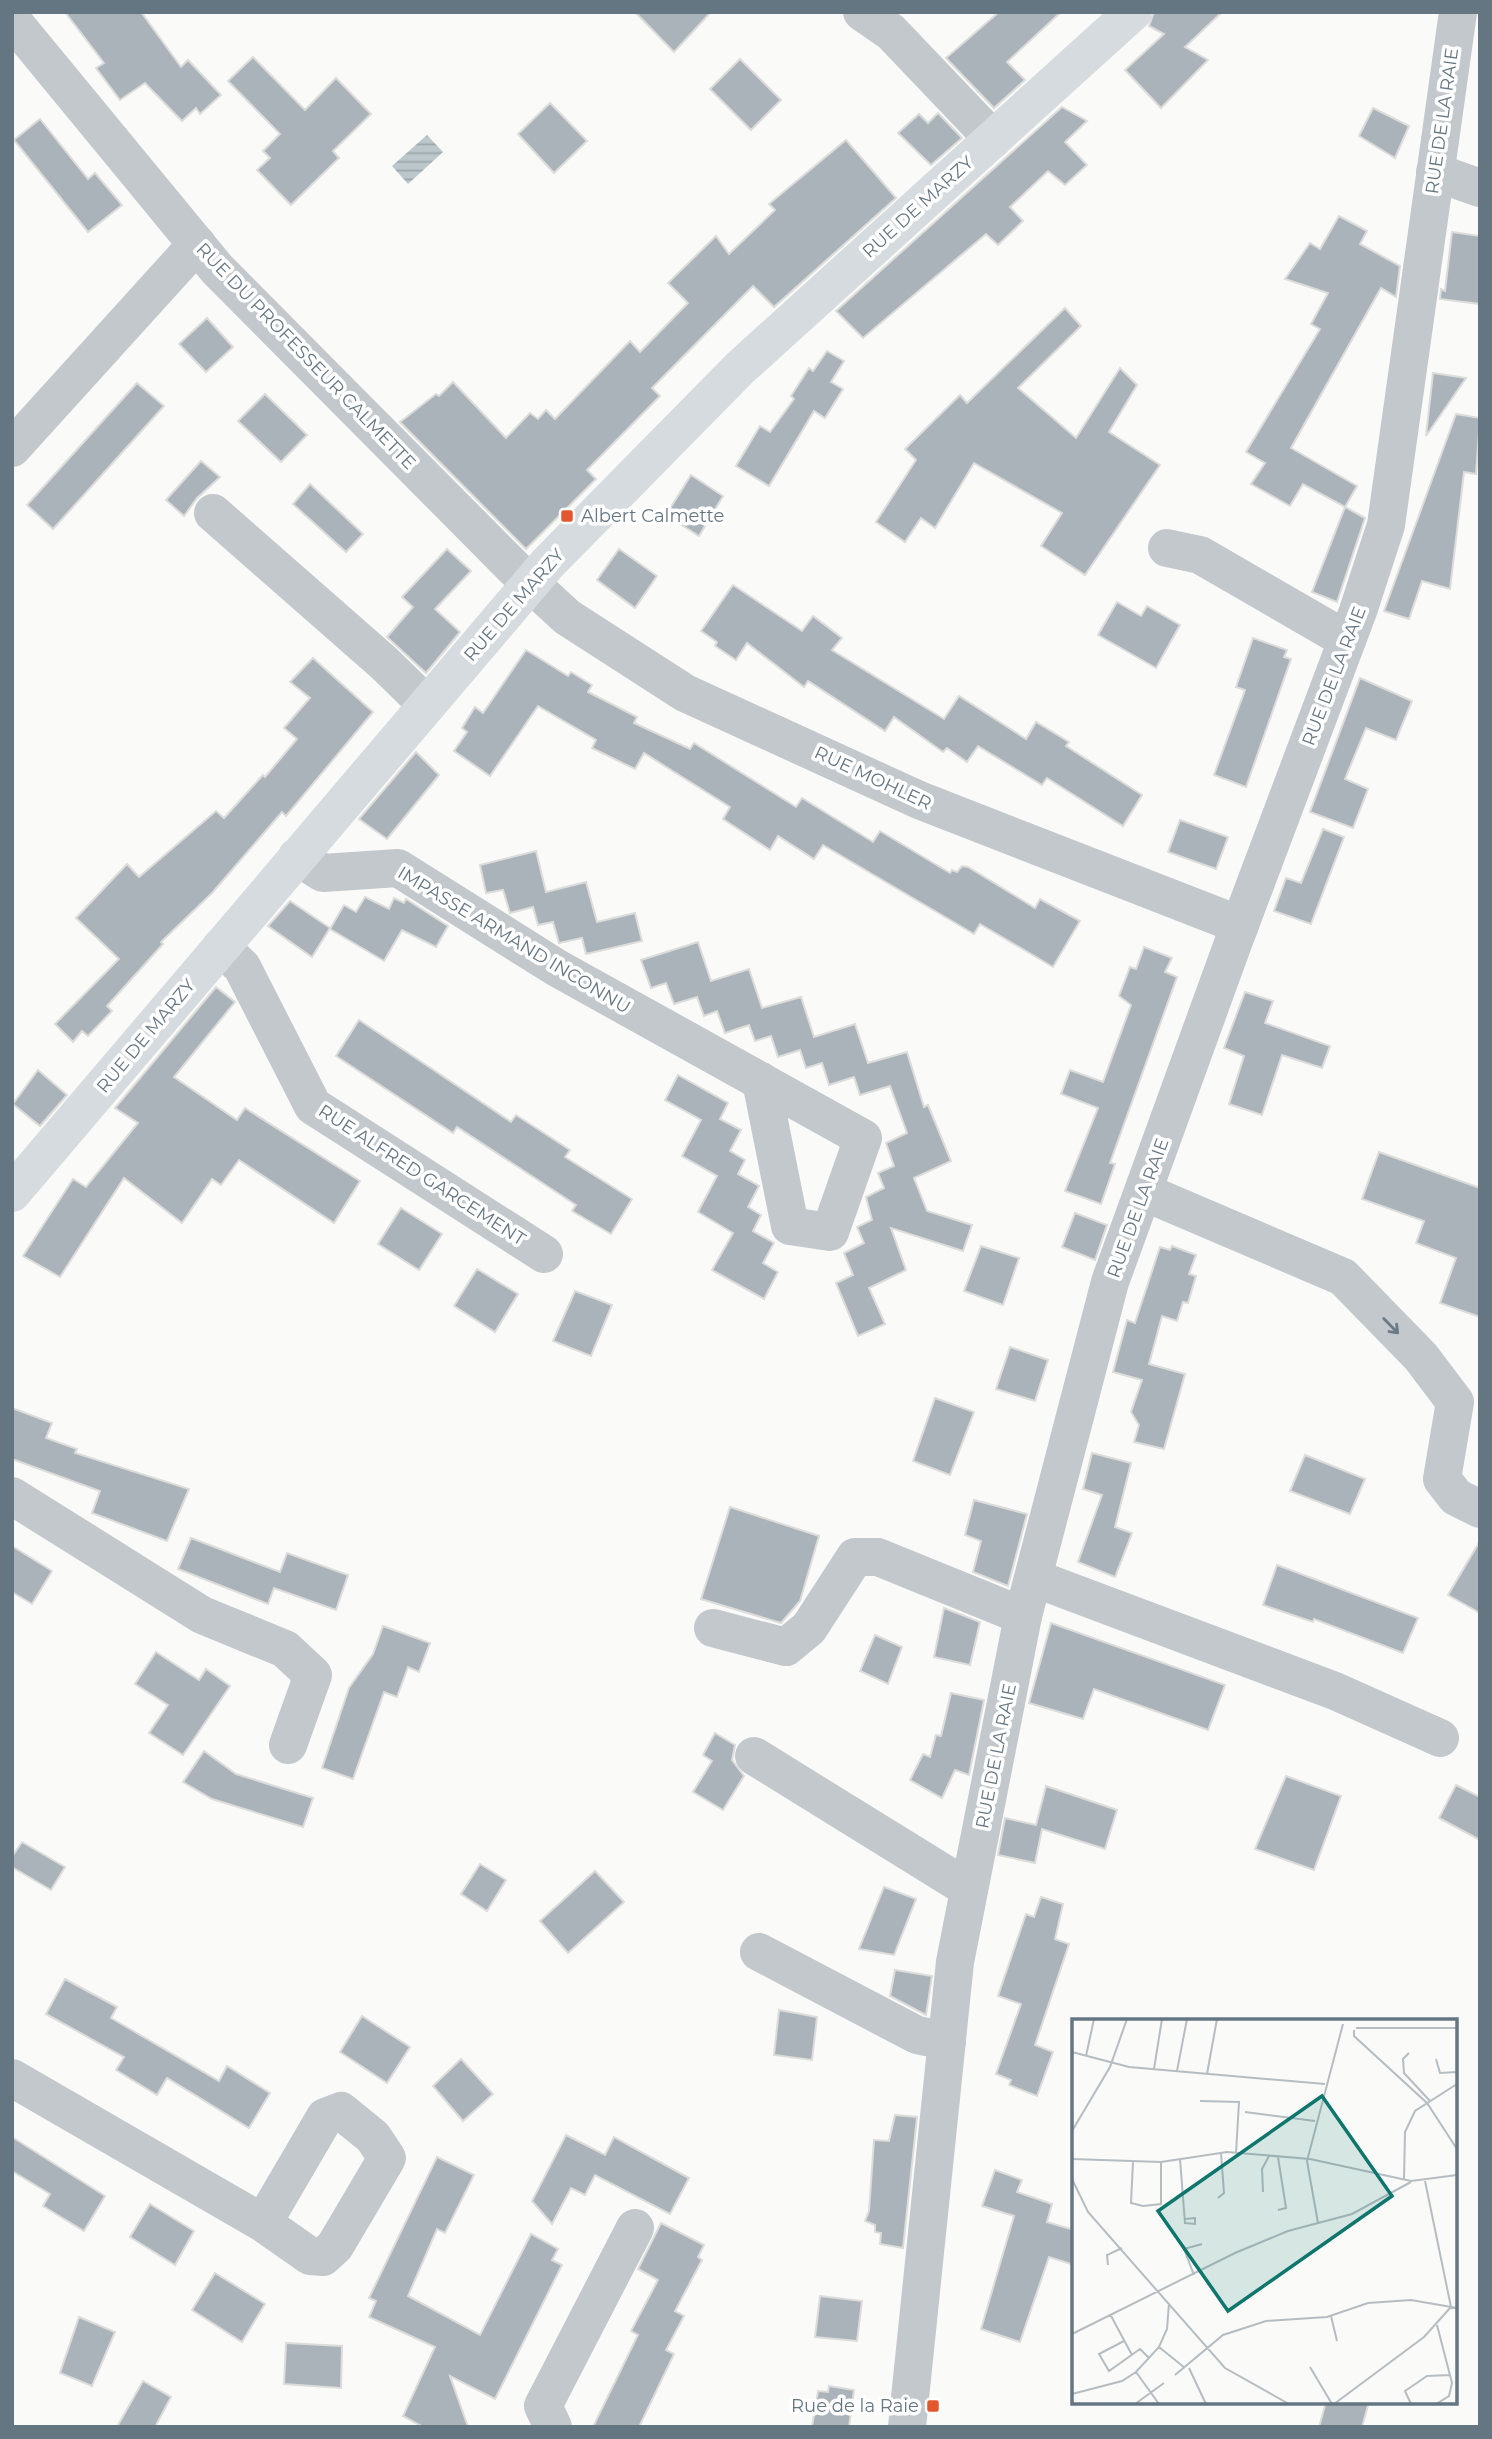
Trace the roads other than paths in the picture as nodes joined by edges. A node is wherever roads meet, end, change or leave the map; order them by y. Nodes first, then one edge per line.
1 (862, 12) edge
2 (1133, 12) edge
3 (1458, 12) edge
4 (12, 20) edge
5 (993, 139) junction
6 (1435, 172) junction
7 (1480, 187) edge
8 (197, 244) junction
9 (12, 448) edge
10 (213, 513) dead end
11 (1167, 548) dead end
12 (530, 584) junction
13 (1347, 640) junction
14 (427, 705) junction
15 (297, 857) junction
16 (1240, 925) junction
17 (221, 947) junction
18 (761, 1081) dead end
19 (1144, 1192) junction
20 (12, 1193) edge
21 (544, 1254) dead end
22 (12, 1496) edge
23 (1480, 1509) edge
24 (1034, 1578) junction
25 (1023, 1616) junction
26 (713, 1628) dead end
27 (1440, 1738) dead end
28 (288, 1745) dead end
29 (754, 1756) dead end
30 (969, 1889) junction
31 (759, 1952) dead end
32 (947, 2041) junction
33 (12, 2078) edge
34 (263, 2223) dead end
35 (635, 2228) dead end
36 (553, 2427) edge
37 (907, 2427) edge

1 - 5 street
2 - 5 main road, RUE DE MARZY
3 - 6 street, RUE DE LA RAIE
4 - 8 street, RUE DU PROFESSEUR CALMETTE
5 - 12 main road, RUE DE MARZY
6 - 7 street
6 - 13 street, RUE DE LA RAIE
8 - 9 street
8 - 12 street, RUE DU PROFESSEUR CALMETTE
10 - 14 street
11 - 13 street
12 - 14 main road, RUE DE MARZY
12 - 16 street, RUE MOHLER
13 - 16 street, RUE DE LA RAIE
14 - 15 main road, RUE DE MARZY
15 - 17 main road, RUE DE MARZY
15 - 18 street, IMPASSE ARMAND INCONNU
16 - 19 street, RUE DE LA RAIE
17 - 20 main road, RUE DE MARZY
17 - 21 street, RUE ALFRED GARCEMENT
19 -> 23 street
19 - 24 street, RUE DE LA RAIE
22 - 28 street
24 - 25 street, RUE DE LA RAIE
24 - 27 street
25 - 26 street
25 - 30 street, RUE DE LA RAIE
29 - 30 street
30 - 32 street, RUE DE LA RAIE
31 - 32 street
32 - 37 street, RUE DE LA RAIE
33 - 34 street
35 - 36 street

